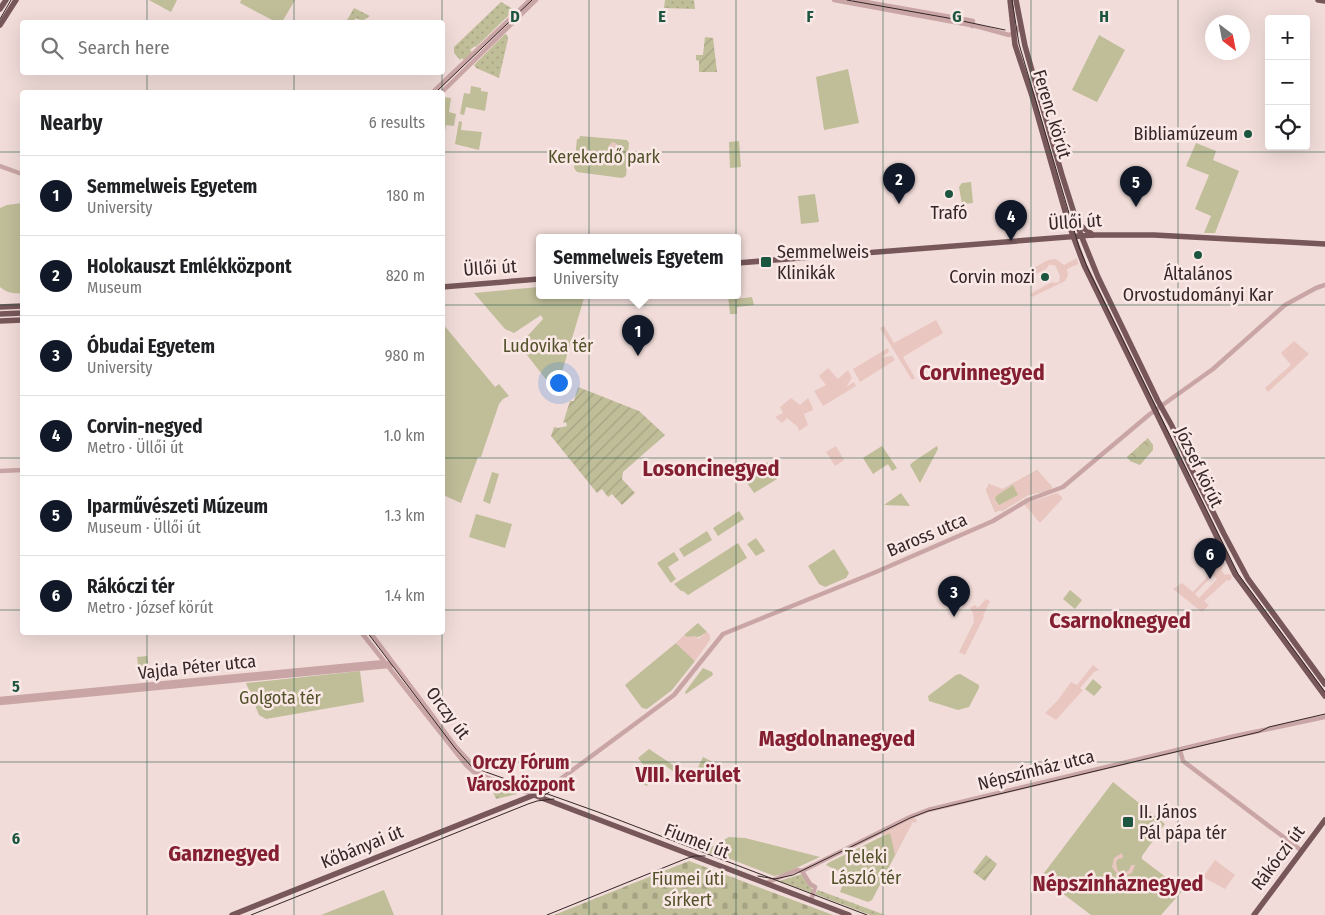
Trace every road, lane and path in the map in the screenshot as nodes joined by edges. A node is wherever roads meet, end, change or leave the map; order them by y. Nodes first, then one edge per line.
1 (6, 0) edge
2 (16, 0) edge
3 (530, 0) edge
4 (536, 0) edge
5 (834, 0) edge
6 (855, 0) edge
7 (1015, 0) edge
8 (1318, 0) edge
9 (1325, 1) edge
10 (0, 9) edge
11 (973, 23) junction
12 (0, 25) edge
13 (1020, 26) junction
14 (1013, 34) junction
15 (435, 90) edge
16 (444, 90) edge
17 (0, 166) edge
18 (20, 173) edge
19 (1077, 223) junction
20 (1093, 234) junction
21 (1073, 236) junction
22 (1081, 236) junction
23 (1062, 237) junction
24 (1325, 244) edge
25 (1078, 249) junction
26 (1087, 252) junction
27 (741, 264) edge
28 (536, 279) edge
29 (1325, 285) edge
30 (445, 287) edge
31 (0, 306) edge
32 (20, 306) edge
33 (20, 312) edge
34 (0, 314) edge
35 (20, 320) edge
36 (0, 321) edge
37 (1161, 406) junction
38 (1154, 410) junction
39 (20, 470) edge
40 (0, 471) edge
41 (363, 635) edge
42 (372, 635) edge
43 (386, 664) junction
44 (395, 666) junction
45 (1325, 684) edge
46 (1325, 696) edge
47 (0, 701) edge
48 (1325, 717) edge
49 (1180, 750) junction
50 (483, 776) junction
51 (534, 795) junction
52 (524, 799) junction
53 (552, 802) junction
54 (1325, 820) edge
55 (1302, 851) junction
56 (802, 871) junction
57 (766, 883) junction
58 (811, 901) junction
59 (232, 915) edge
60 (849, 915) edge
61 (1254, 915) edge

1 - 10 main road
2 - 12 main road
3 - 15 street
4 - 16 street
5 - 11 street
6 - 11 street
7 - 13 main road, Ferenc körút
7 - 14 main road, Ferenc körút
8 - 9 main road
11 - 14 street
13 - 14 street
13 - 19 main road, Ferenc körút
14 - 21 main road, Ferenc körút
17 - 18 street
19 - 20 main road
19 - 22 main road, Ferenc körút
20 - 22 main road, Üllői út
20 - 24 main road, Üllői út
20 - 26 main road
21 - 22 main road, Üllői út
21 - 23 main road, Üllői út
21 - 25 main road, József körút
22 - 26 main road, József körút
23 - 25 main road
23 - 27 main road, Üllői út
25 - 38 main road, József körút
26 - 37 main road, József körút
28 - 30 main road, Üllői út
29 - 37 street, Baross utca
31 - 32 main road
33 - 34 main road
35 - 36 main road
37 - 38 street, Baross utca
37 - 45 main road, József körút
38 - 46 main road, József körút
38 - 51 street, Baross utca
39 - 40 street
41 - 43 street, Orczy út
42 - 44 street, Orczy út
43 - 44 street, Vajda Péter utca
43 - 47 street, Vajda Péter utca
43 - 50 street, Orczy út
44 - 50 street, Orczy út
48 - 49 street, Népszínház utca
49 - 55 street
49 - 56 street, Népszínház utca
50 - 51 street
51 - 52 main road, Kőbányai út
51 - 53 main road, Fiumei út
52 - 53 main road
52 - 59 main road, Kőbányai út
53 - 57 main road, Fiumei út
54 - 55 main road, Rákóczi út
55 - 61 main road, Rákóczi út
56 - 57 street, Népszínház utca
56 - 58 street
57 - 58 main road, Fiumei út
58 - 60 main road, Fiumei út

